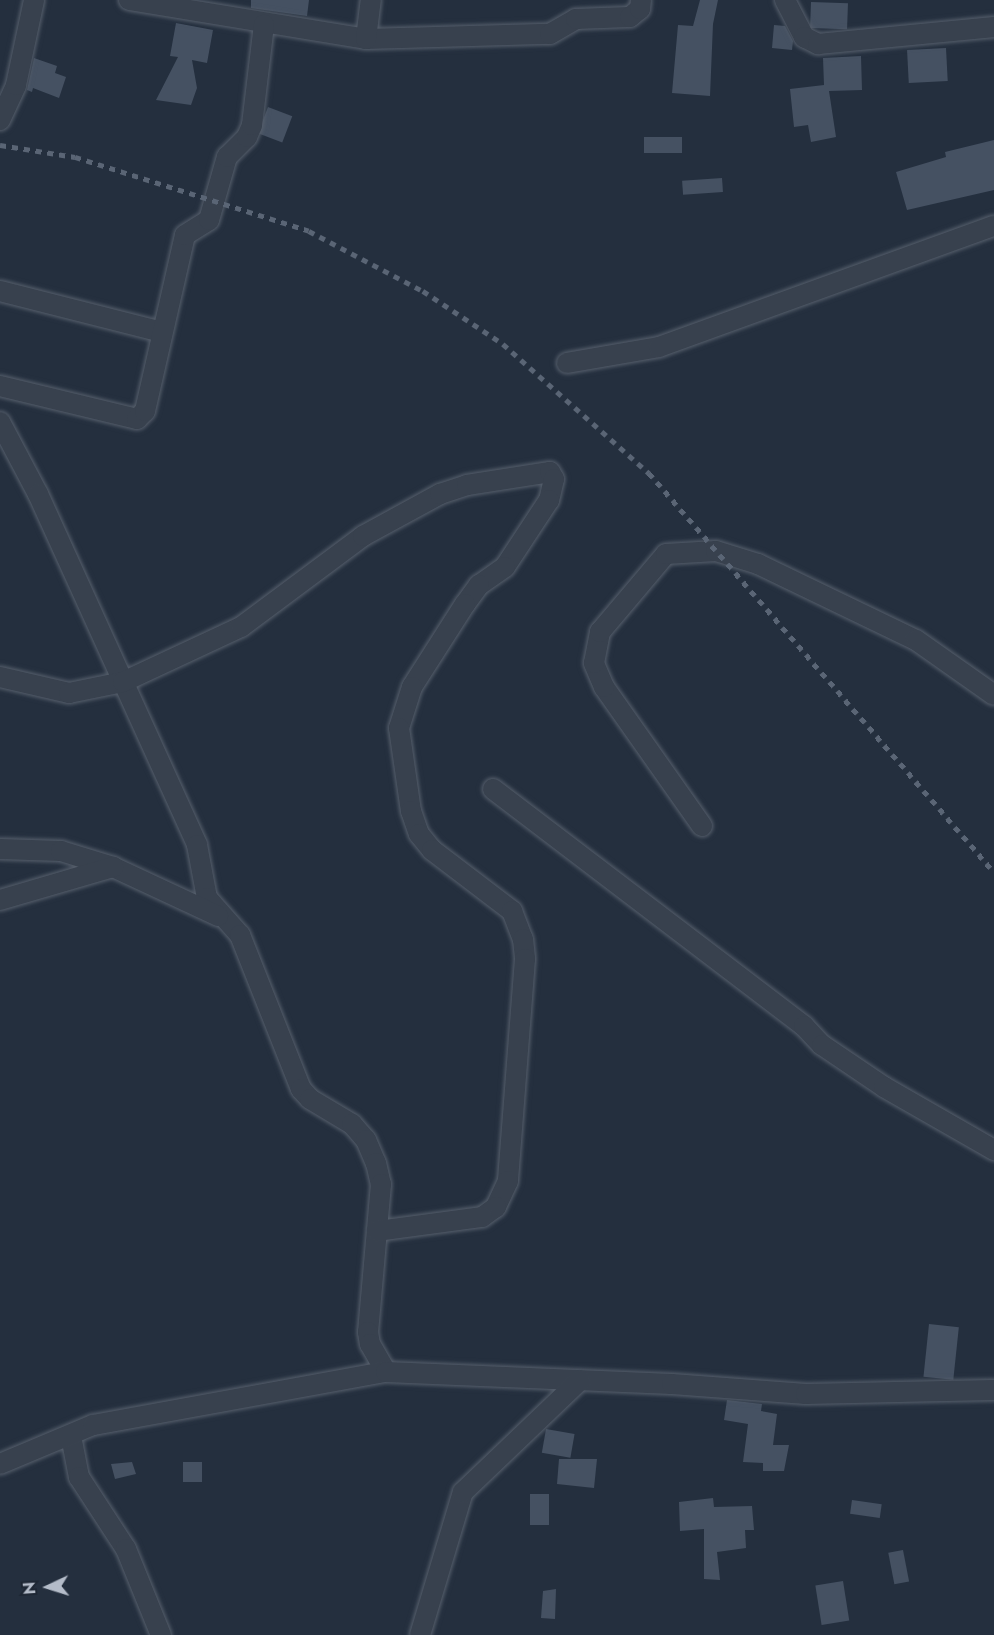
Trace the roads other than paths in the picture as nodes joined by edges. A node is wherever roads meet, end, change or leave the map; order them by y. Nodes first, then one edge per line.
1 (34, 0) edge
2 (129, 0) edge
3 (371, 0) edge
4 (641, 0) edge
5 (784, 0) edge
6 (264, 25) junction
7 (994, 27) edge
8 (366, 39) junction
9 (0, 120) edge
10 (994, 226) edge
11 (0, 291) edge
12 (162, 332) junction
13 (567, 363) dead end
14 (0, 386) edge
15 (0, 422) edge
16 (0, 677) edge
17 (123, 682) junction
18 (994, 695) edge
19 (493, 789) dead end
20 (702, 826) dead end
21 (0, 849) edge
22 (113, 867) junction
23 (0, 900) edge
24 (228, 921) junction
25 (994, 1150) edge
26 (377, 1231) junction
27 (386, 1372) junction
28 (580, 1380) junction
29 (994, 1390) edge
30 (71, 1436) junction
31 (0, 1464) edge
32 (161, 1635) edge
33 (420, 1635) edge

1 - 9 street
2 - 6 street
3 - 8 street
4 - 8 street
5 - 7 street
6 - 8 street
6 - 12 street
10 - 13 street
11 - 12 street
12 - 14 street
15 - 17 street
16 - 17 street
17 - 24 street
17 - 26 street
18 - 20 street
19 - 25 street
21 - 22 street
22 - 23 street
22 - 24 street
24 - 26 street
26 - 27 street
27 - 28 street
27 - 30 street
28 - 29 street
28 - 33 street
30 - 31 street
30 - 32 street

